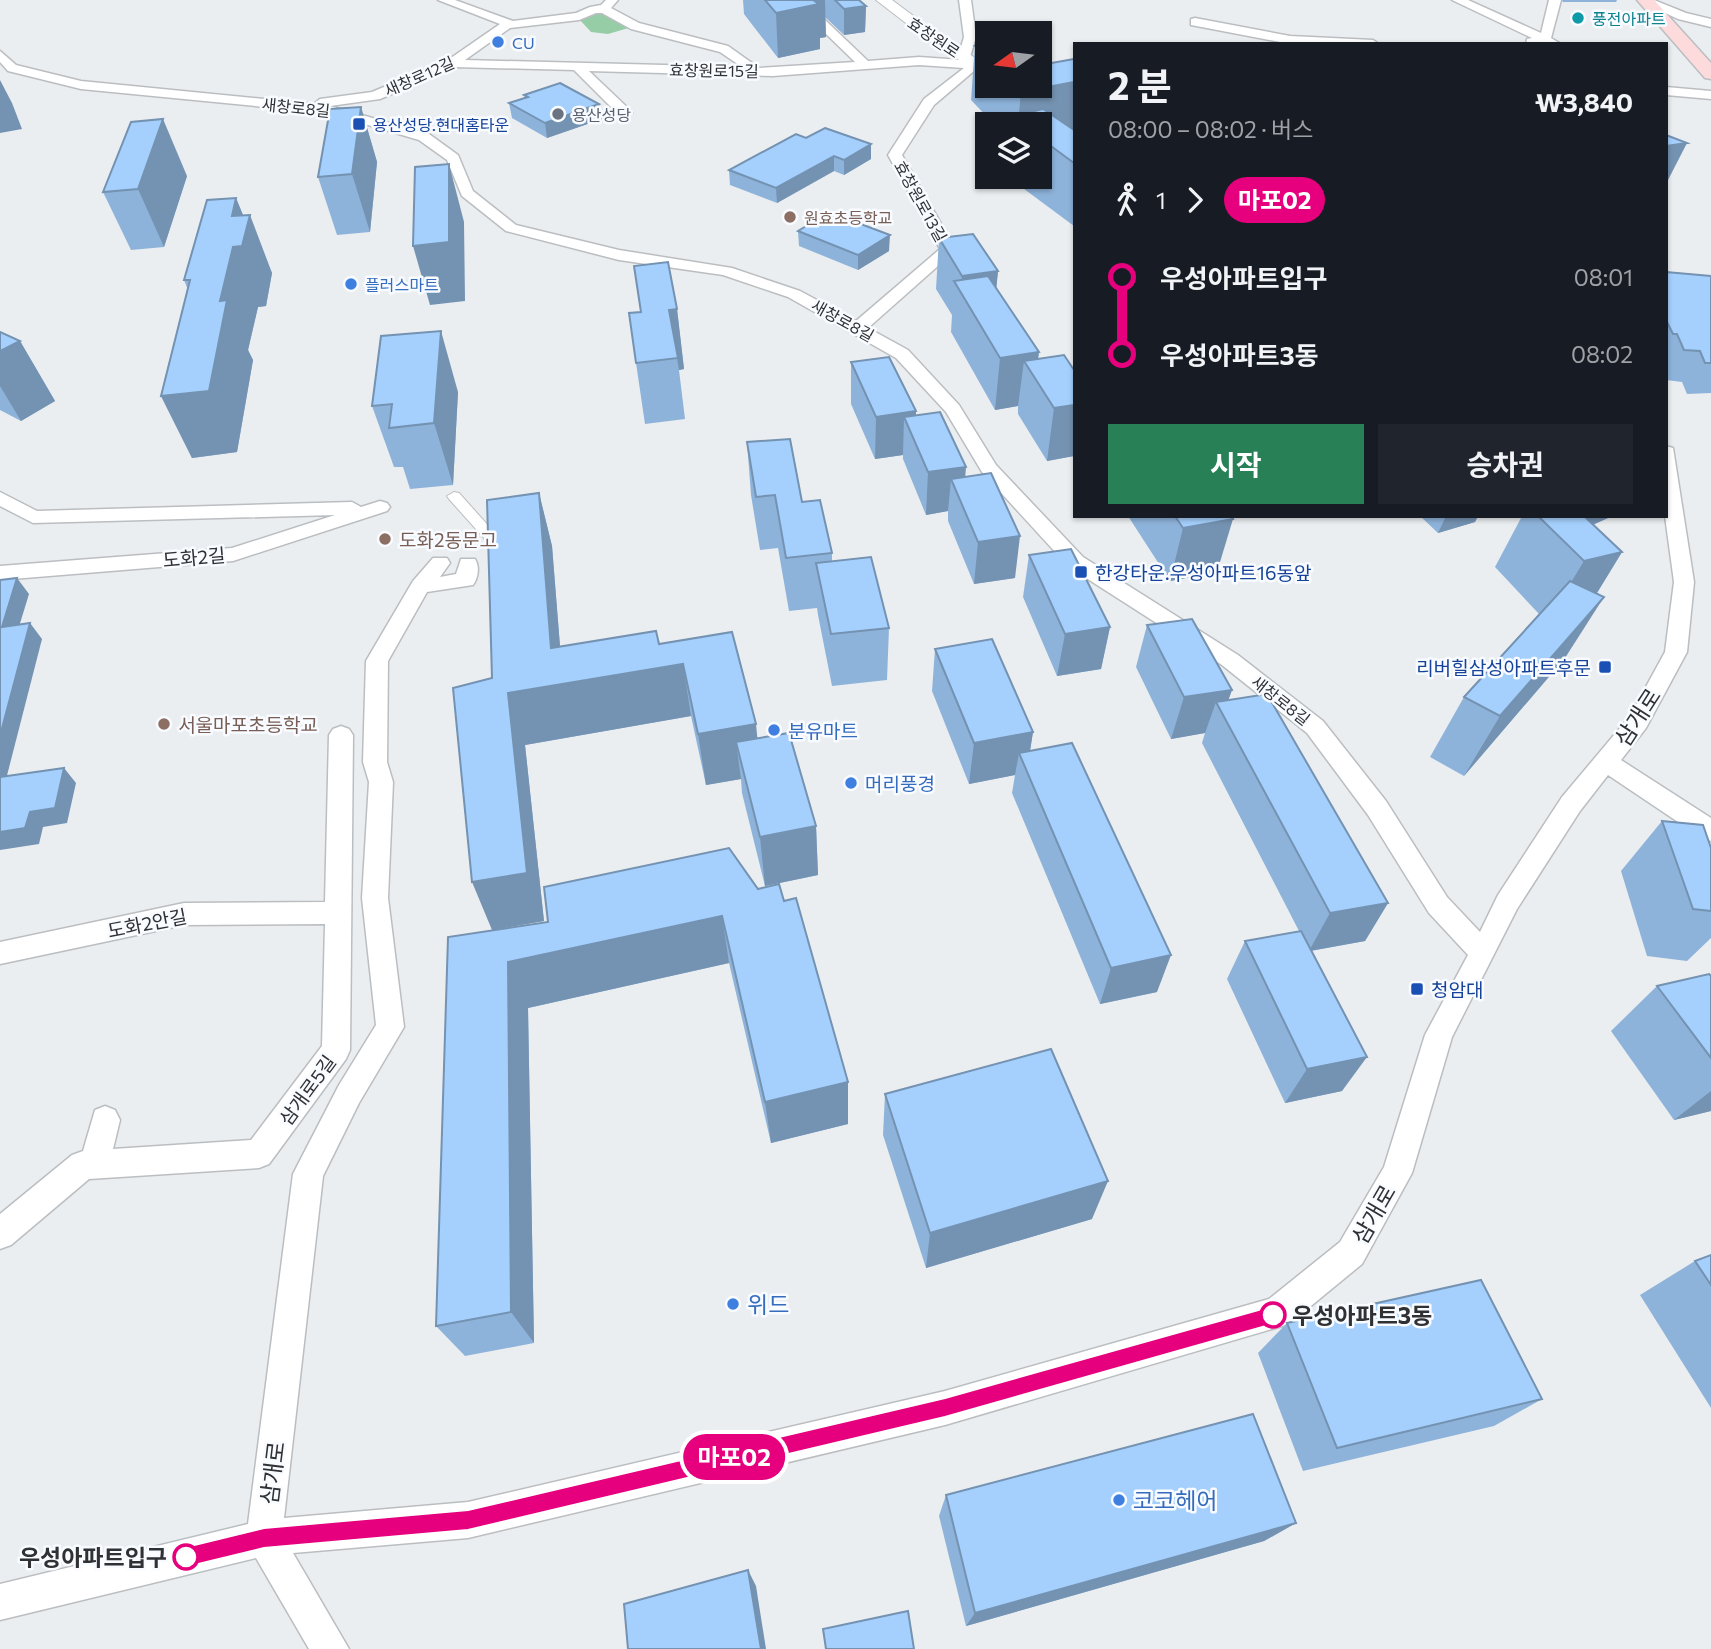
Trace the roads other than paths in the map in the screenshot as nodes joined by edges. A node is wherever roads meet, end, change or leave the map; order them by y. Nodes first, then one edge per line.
1 (444, 0) edge
2 (797, 0) edge
3 (883, 0) edge
4 (965, 0) edge
5 (1458, 0) edge
6 (1555, 0) edge
7 (1646, 1) edge
8 (606, 3) edge
9 (1195, 22) dead end
10 (1711, 23) edge
11 (506, 25) junction
12 (1287, 42) edge
13 (1550, 42) edge
14 (0, 54) edge
15 (452, 63) junction
16 (865, 65) junction
17 (975, 65) edge
18 (579, 68) junction
19 (755, 71) junction
20 (1711, 74) edge
21 (1668, 91) edge
22 (1711, 95) edge
23 (292, 106) junction
24 (625, 113) dead end
25 (858, 328) junction
26 (1668, 466) edge
27 (454, 496) dead end
28 (0, 498) edge
29 (497, 544) edge
30 (440, 564) dead end
31 (468, 564) dead end
32 (0, 573) edge
33 (420, 586) junction
34 (341, 735) dead end
35 (1606, 762) junction
36 (1711, 831) edge
37 (338, 913) junction
38 (0, 953) edge
39 (1483, 953) junction
40 (105, 1120) dead end
41 (95, 1165) junction
42 (0, 1234) edge
43 (264, 1538) junction
44 (0, 1602) edge
45 (330, 1649) edge

1 - 11 street
2 - 16 street
3 - 17 street, 효창원로
4 - 17 street
5 - 13 street
6 - 13 street
7 - 10 street
7 - 20 main road
8 - 11 street
8 - 19 street
9 - 12 street
11 - 15 street, 새창로12길
14 - 23 street, 새창로8길
15 - 18 street, 효창원로15길
15 - 23 street, 새창로12길
16 - 17 street, 효창원로15길
16 - 19 street, 효창원로15길
17 - 25 street, 효창원로13길
18 - 19 street, 효창원로15길
18 - 24 street
21 - 22 street
23 - 25 street, 새창로8길
25 - 39 street, 새창로8길
26 - 35 street, 삼개로
27 - 29 street
28 - 32 street, 도화2길
30 - 33 street, 삼개로
31 - 33 street
33 - 43 street, 삼개로
34 - 37 street, 삼개로5길
35 - 36 street
35 - 39 street, 삼개로
37 - 38 street, 도화2안길
37 - 41 street, 삼개로5길
39 - 43 street, 삼개로
40 - 41 street
41 - 42 street, 삼개로5길
43 - 44 street, 삼개로
43 - 45 street

